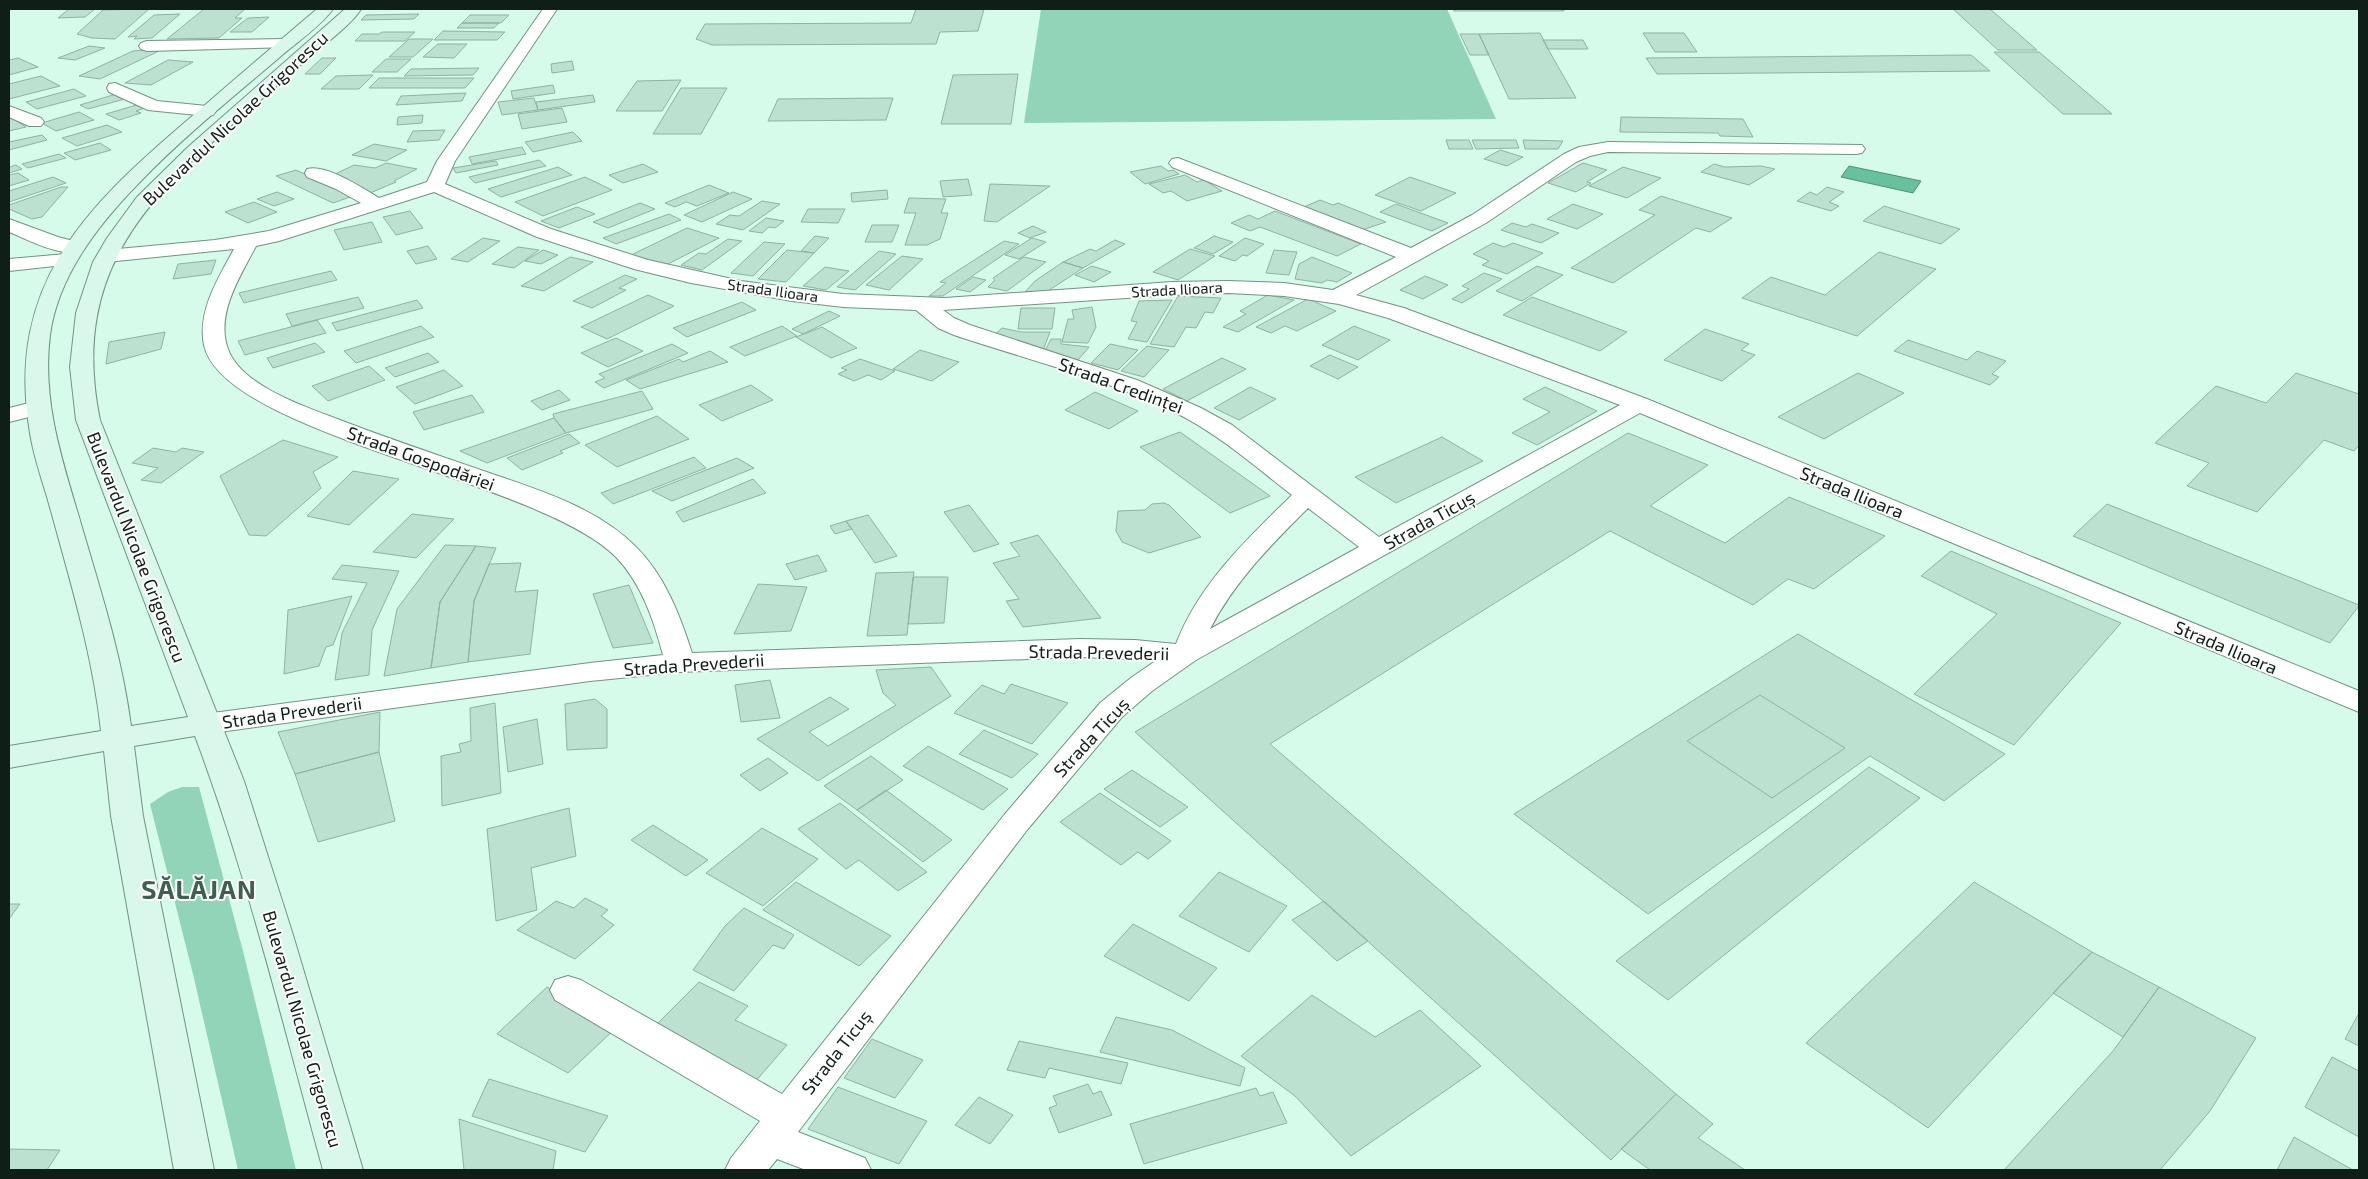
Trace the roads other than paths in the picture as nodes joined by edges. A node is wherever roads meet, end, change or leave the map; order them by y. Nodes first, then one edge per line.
1 (326, 9) edge
2 (354, 9) edge
3 (550, 9) edge
4 (286, 44) junction
5 (147, 46) dead end
6 (116, 88) dead end
7 (9, 111) edge
8 (207, 111) junction
9 (36, 122) dead end
10 (1856, 148) dead end
11 (1178, 162) dead end
12 (314, 173) dead end
13 (435, 186) junction
14 (376, 204) junction
15 (9, 225) edge
16 (248, 242) junction
17 (70, 253) junction
18 (107, 256) junction
19 (1412, 256) junction
20 (9, 265) edge
21 (1338, 296) junction
22 (920, 304) junction
23 (1639, 404) junction
24 (36, 408) junction
25 (9, 415) edge
26 (1307, 495) junction
27 (1378, 549) junction
28 (1186, 654) junction
29 (680, 663) junction
30 (2359, 702) edge
31 (205, 724) junction
32 (119, 739) junction
33 (9, 757) edge
34 (568, 990) dead end
35 (778, 1127) junction
36 (194, 1170) edge
37 (343, 1170) edge
38 (745, 1170) edge
39 (851, 1170) edge

1 - 4 main road, Bulevardul Nicolae Grigorescu
2 - 18 main road, Bulevardul Nicolae Grigorescu
3 - 13 street
4 - 5 street
4 - 8 main road, Bulevardul Nicolae Grigorescu
6 - 8 street
7 - 9 street
8 - 17 main road, Bulevardul Nicolae Grigorescu
10 - 19 street
11 - 19 street
12 - 14 street
13 - 14 street
13 - 22 street, Strada Ilioara
14 - 16 street
15 - 17 street
16 - 18 street
16 - 29 street, Strada Gospodăriei
17 - 18 main road
17 - 20 street
17 - 24 main road, Bulevardul Nicolae Grigorescu
18 - 31 main road, Bulevardul Nicolae Grigorescu
19 - 21 street
21 - 22 street, Strada Ilioara
21 - 23 street, Strada Ilioara
22 - 26 street, Strada Credinței
23 - 27 street, Strada Ticuș
23 - 30 street, Strada Ilioara
24 - 25 street
24 - 32 main road, Bulevardul Nicolae Grigorescu
26 - 27 street, Strada Credinței
26 - 28 street
27 - 28 street, Strada Ticuș
28 - 29 street, Strada Prevederii
28 - 35 street, Strada Ticuș
29 - 31 street, Strada Prevederii
31 - 32 main road
31 - 37 main road, Bulevardul Nicolae Grigorescu
32 - 33 main road
32 - 36 main road, Bulevardul Nicolae Grigorescu
34 - 35 street
35 - 38 street, Strada Ticuș
35 - 39 street

